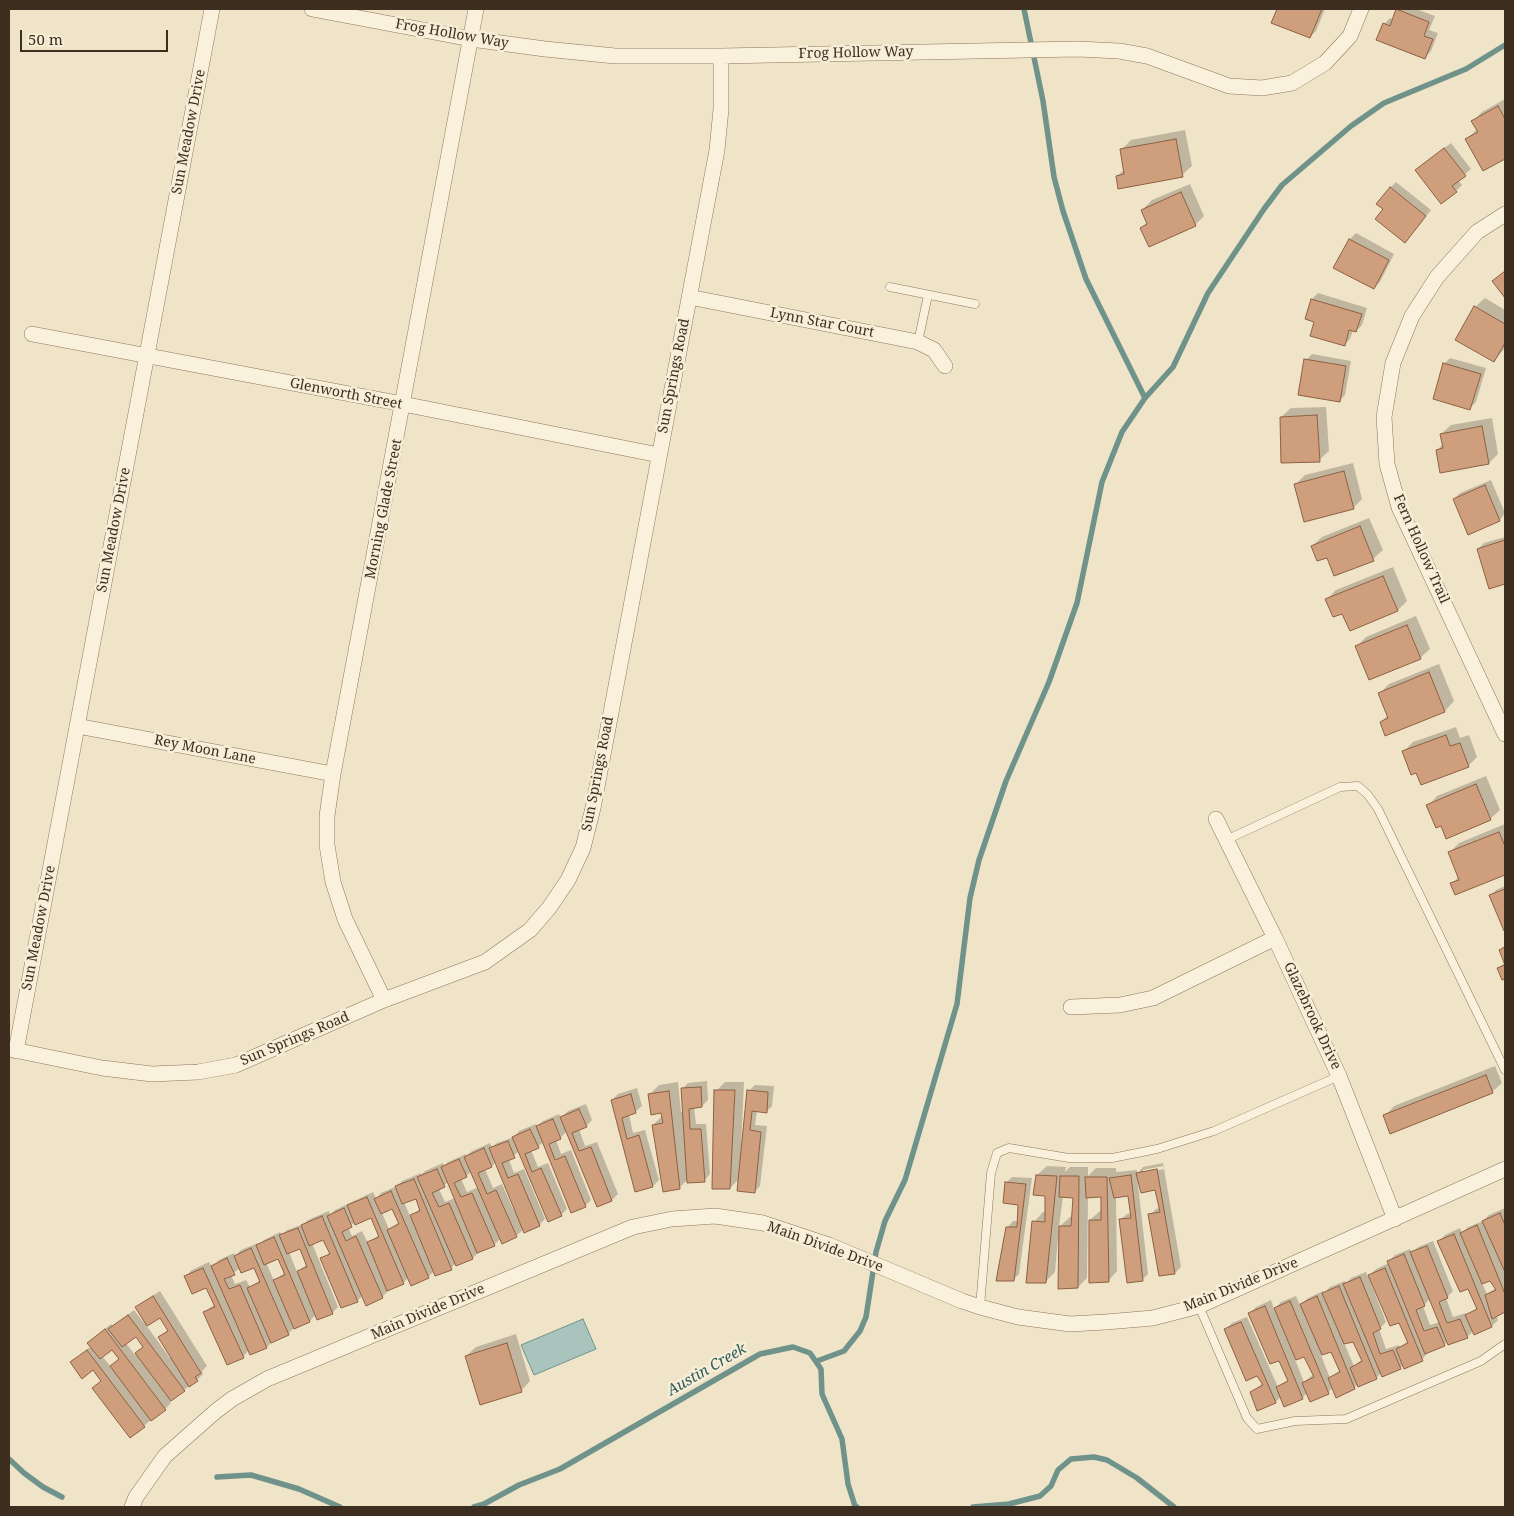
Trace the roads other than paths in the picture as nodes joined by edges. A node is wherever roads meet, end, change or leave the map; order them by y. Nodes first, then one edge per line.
1 (212, 9) edge
2 (312, 9) edge
3 (476, 9) edge
4 (1361, 9) edge
5 (471, 39) junction
6 (721, 56) junction
7 (1505, 214) edge
8 (890, 287) dead end
9 (928, 295) junction
10 (689, 297) junction
11 (975, 304) dead end
12 (32, 334) dead end
13 (918, 342) junction
14 (147, 356) junction
15 (945, 366) dead end
16 (403, 404) junction
17 (659, 455) junction
18 (77, 726) junction
19 (1505, 734) edge
20 (333, 774) junction
21 (1216, 819) dead end
22 (1226, 840) junction
23 (1275, 938) junction
24 (384, 1000) junction
25 (1071, 1007) dead end
26 (12, 1050) edge
27 (1505, 1070) edge
28 (1339, 1076) junction
29 (1505, 1169) edge
30 (1395, 1219) junction
31 (980, 1306) junction
32 (1199, 1306) junction
33 (1505, 1344) edge
34 (132, 1507) edge

1 - 14 street, Sun Meadow Drive
2 - 5 street, Frog Hollow Way
3 - 5 street, Morning Glade Street
4 - 6 street, Frog Hollow Way
5 - 6 street, Frog Hollow Way
5 - 16 street, Morning Glade Street
6 - 10 street, Sun Springs Road
7 - 19 street, Fern Hollow Trail
8 - 9 lane
9 - 11 lane
9 - 13 lane
10 - 13 street, Lynn Star Court
10 - 17 street, Sun Springs Road
12 - 14 street, Glenworth Street
13 - 15 street, Lynn Star Court
14 - 16 street, Glenworth Street
14 - 18 street, Sun Meadow Drive
16 - 17 street, Glenworth Street
16 - 20 street, Morning Glade Street
17 - 24 street, Sun Springs Road
18 - 20 street, Rey Moon Lane
18 - 26 street, Sun Meadow Drive
20 - 24 street, Morning Glade Street
21 - 22 street, Glazebrook Drive
22 - 23 street, Glazebrook Drive
22 - 27 lane
23 - 25 street
23 - 28 street, Glazebrook Drive
24 - 26 street, Sun Springs Road
28 - 30 street, Glazebrook Drive
28 - 31 lane
29 - 30 street, Main Divide Drive
30 - 32 street, Main Divide Drive
31 - 32 street, Main Divide Drive
31 - 34 street, Main Divide Drive
32 - 33 lane

